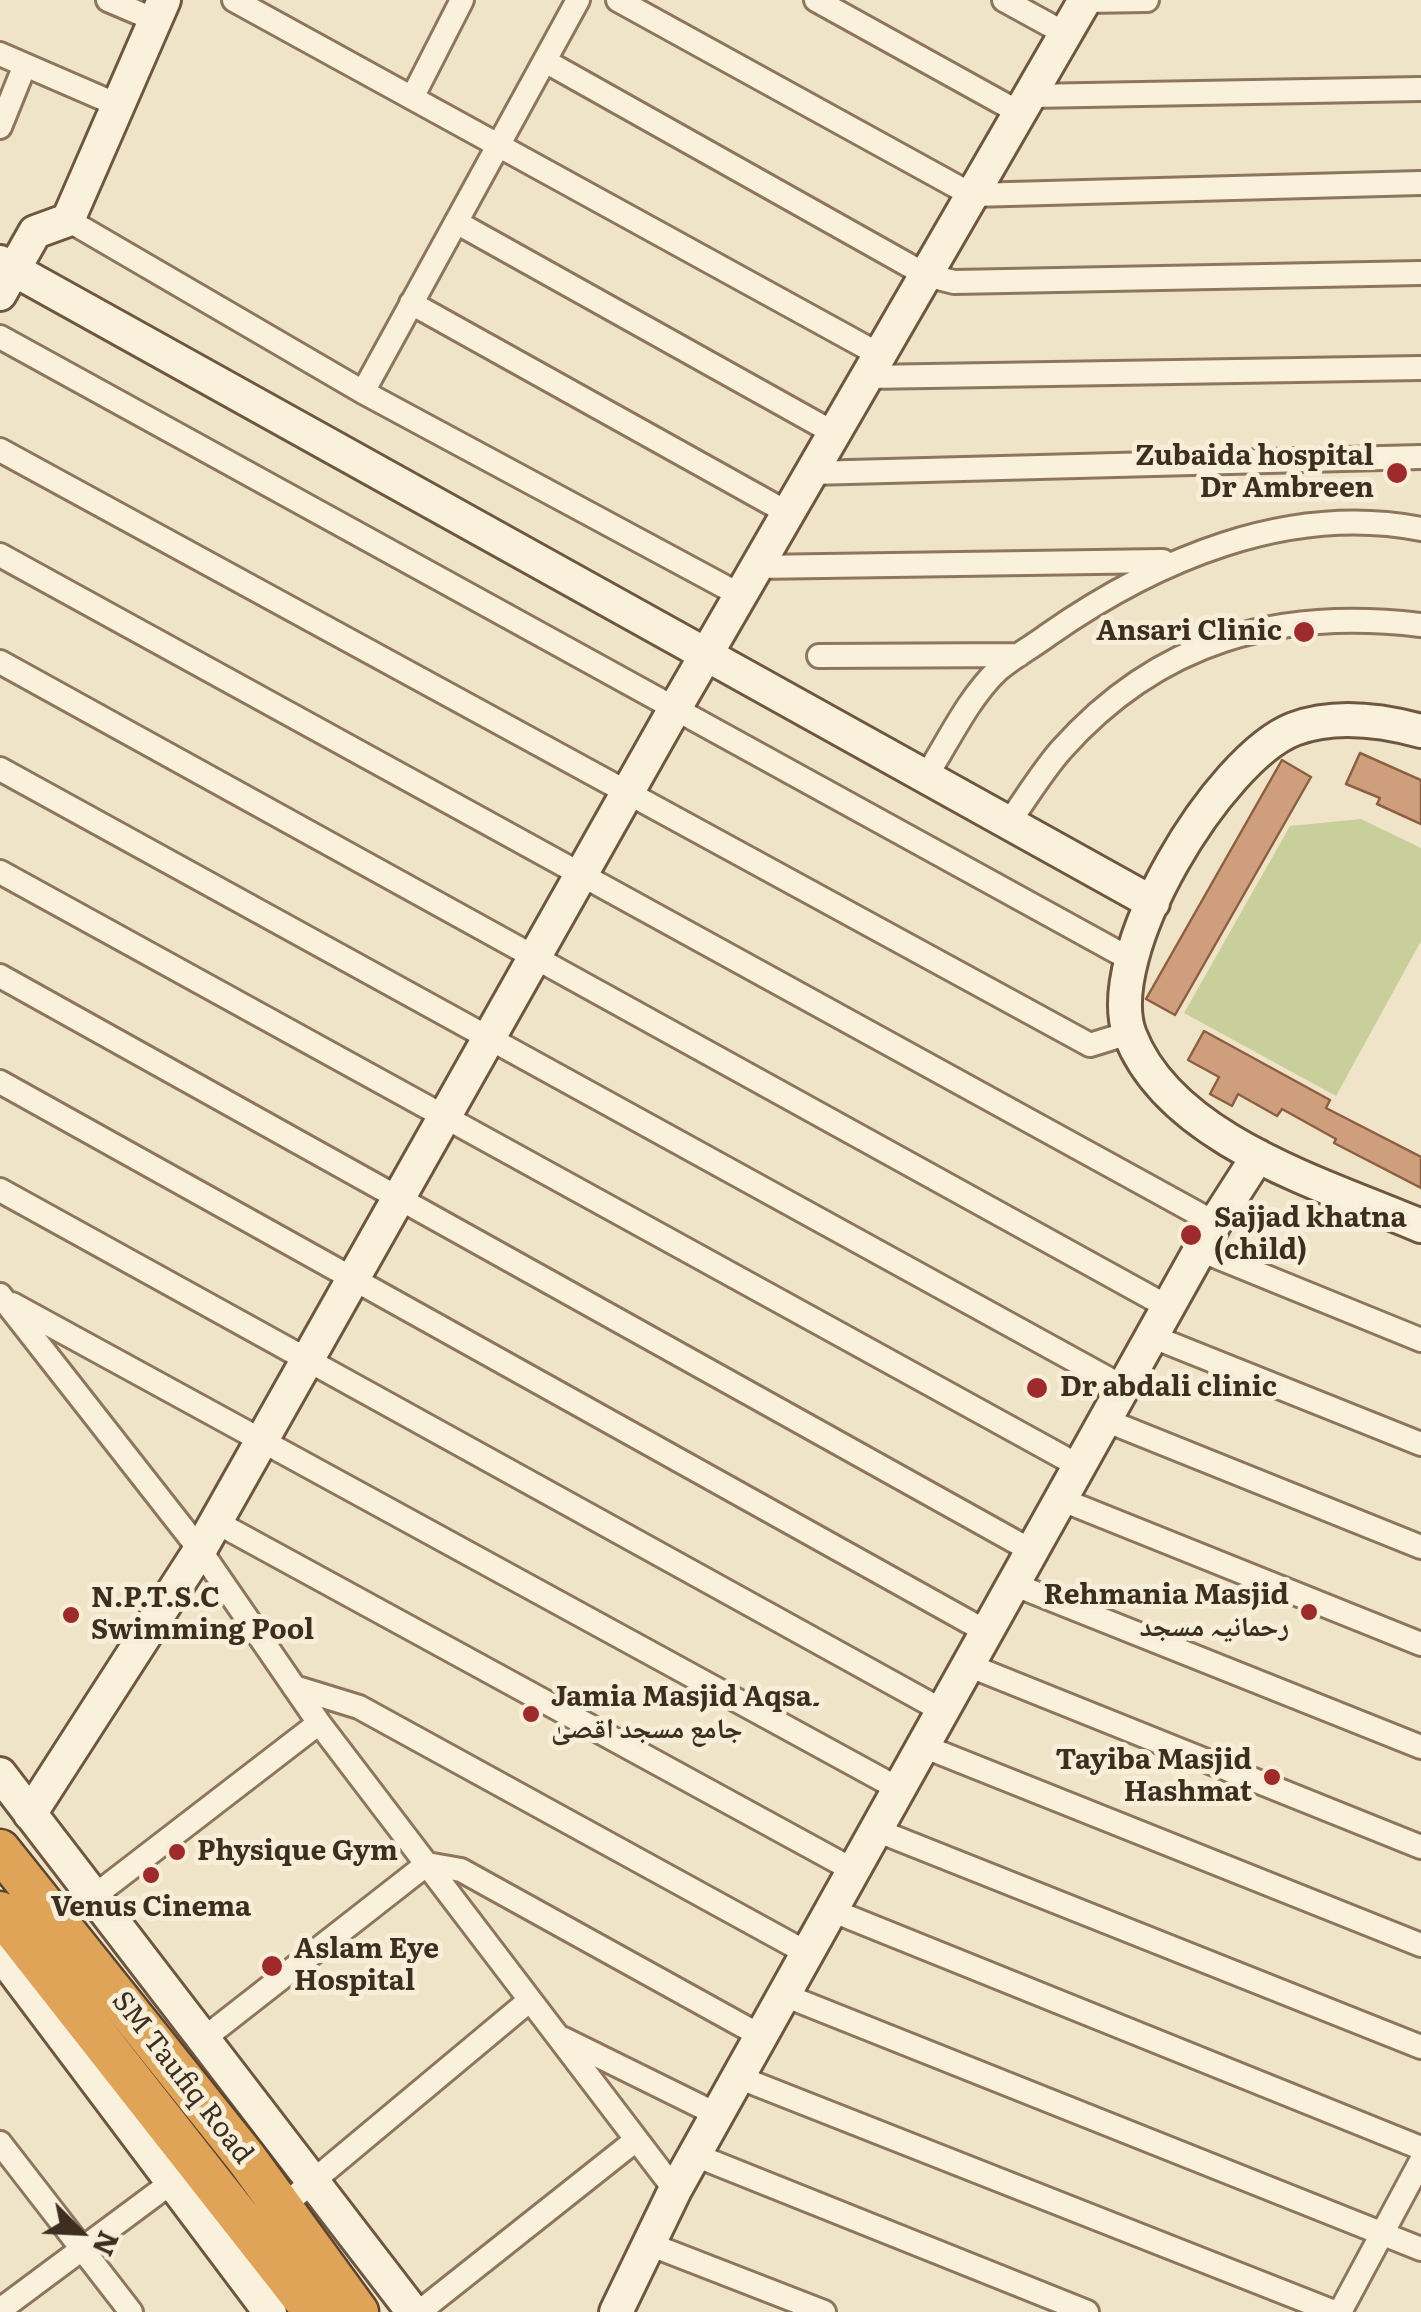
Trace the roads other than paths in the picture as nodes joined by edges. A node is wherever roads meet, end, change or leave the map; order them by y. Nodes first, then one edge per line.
1 (108, 0) edge
2 (234, 0) edge
3 (462, 0) edge
4 (578, 0) edge
5 (618, 0) edge
6 (816, 0) edge
7 (1004, 0) edge
8 (1147, 0) edge
9 (1085, 1) edge
10 (159, 10) edge
11 (1066, 34) junction
12 (0, 54) edge
13 (544, 61) junction
14 (26, 65) junction
15 (1421, 89) edge
16 (413, 96) junction
17 (1025, 105) junction
18 (120, 106) junction
19 (0, 127) edge
20 (500, 143) junction
21 (1421, 182) edge
22 (972, 196) junction
23 (68, 220) junction
24 (456, 222) junction
25 (1421, 272) edge
26 (5, 274) edge
27 (926, 275) junction
28 (411, 303) junction
29 (0, 337) edge
30 (874, 366) junction
31 (1421, 368) edge
32 (363, 392) junction
33 (834, 433) junction
34 (0, 450) edge
35 (1421, 456) edge
36 (812, 473) junction
37 (788, 513) junction
38 (1421, 529) edge
39 (0, 555) edge
40 (1176, 561) junction
41 (748, 581) junction
42 (1421, 625) edge
43 (1020, 655) junction
44 (706, 656) junction
45 (820, 656) dead end
46 (0, 662) edge
47 (674, 710) junction
48 (1421, 731) edge
49 (0, 769) edge
50 (925, 778) junction
51 (627, 794) junction
52 (1007, 824) junction
53 (0, 872) edge
54 (582, 875) junction
55 (1153, 904) junction
56 (536, 954) junction
57 (1130, 959) junction
58 (0, 976) edge
59 (1129, 1033) junction
60 (489, 1038) junction
61 (0, 1082) edge
62 (444, 1117) junction
63 (1258, 1156) junction
64 (0, 1190) edge
65 (400, 1195) junction
66 (1421, 1226) edge
67 (1207, 1236) junction
68 (354, 1278) junction
69 (2, 1297) edge
70 (1168, 1307) junction
71 (1152, 1336) junction
72 (1421, 1340) edge
73 (308, 1359) junction
74 (1123, 1387) junction
75 (1105, 1420) junction
76 (262, 1440) junction
77 (1421, 1444) edge
78 (1080, 1466) junction
79 (1060, 1500) junction
80 (208, 1536) junction
81 (1421, 1547) edge
82 (1032, 1551) junction
83 (1013, 1584) junction
84 (986, 1632) junction
85 (1421, 1644) edge
86 (968, 1665) junction
87 (294, 1686) junction
88 (942, 1710) junction
89 (319, 1723) junction
90 (923, 1746) junction
91 (1421, 1748) edge
92 (0, 1774) edge
93 (899, 1790) junction
94 (30, 1814) junction
95 (876, 1830) junction
96 (1421, 1847) edge
97 (0, 1850) edge
98 (427, 1864) junction
99 (853, 1870) junction
100 (93, 1897) junction
101 (831, 1910) junction
102 (0, 1912) edge
103 (1421, 1945) edge
104 (0, 1953) edge
105 (807, 1954) junction
106 (784, 1995) junction
107 (530, 2000) junction
108 (558, 2036) junction
109 (761, 2036) junction
110 (202, 2040) junction
111 (1421, 2047) edge
112 (738, 2076) junction
113 (718, 2115) junction
114 (636, 2140) junction
115 (0, 2143) edge
116 (1421, 2148) edge
117 (695, 2154) junction
118 (1421, 2161) edge
119 (165, 2170) junction
120 (675, 2190) junction
121 (297, 2195) junction
122 (244, 2222) junction
123 (1382, 2230) junction
124 (649, 2244) junction
125 (83, 2248) junction
126 (1421, 2249) edge
127 (0, 2310) edge
128 (130, 2312) edge
129 (270, 2312) edge
130 (287, 2312) edge
131 (314, 2312) edge
132 (358, 2312) edge
133 (416, 2312) edge
134 (616, 2312) edge
135 (824, 2312) edge
136 (1087, 2312) edge
137 (1337, 2312) edge

1 - 10 street
2 - 16 street
3 - 16 street
4 - 13 street
5 - 22 street
6 - 17 street
7 - 11 street
8 - 9 street
9 - 11 street
10 - 18 street
11 - 17 street
12 - 14 street
13 - 20 street
13 - 27 street
14 - 18 street
14 - 19 street
15 - 17 street
16 - 20 street
17 - 22 street
18 - 23 street
20 - 24 street
20 - 30 street
21 - 22 street
22 - 27 street
23 - 26 street
23 - 32 street
24 - 28 street
24 - 33 street
25 - 27 street
26 - 44 street
27 - 30 street
28 - 32 street
28 - 37 street
29 - 47 street
30 - 31 street
30 - 33 street
32 - 41 street
33 - 36 street
34 - 51 street
35 - 36 street
36 - 37 street
37 - 41 street
38 - 40 street
39 - 54 street
40 - 41 street
40 - 43 street
41 - 44 street
42 - 52 street
43 - 45 street
43 - 50 street
44 - 47 street
44 - 50 street
46 - 56 street
47 - 51 street
47 - 57 street
48 - 55 street
49 - 60 street
50 - 52 street
51 - 54 street
51 - 59 street
52 - 55 street
53 - 62 street
54 - 56 street
54 - 67 street
55 - 57 street
56 - 60 street
56 - 70 street
57 - 59 street
58 - 65 street
59 - 63 street
60 - 62 street
60 - 74 street
61 - 68 street
62 - 65 street
62 - 78 street
63 - 66 street
63 - 67 street
64 - 73 street
65 - 68 street
65 - 82 street
67 - 70 street
67 - 72 street
68 - 73 street
68 - 84 street
69 - 76 street
69 - 80 street
70 - 71 street
71 - 74 street
71 - 77 street
73 - 76 street
73 - 88 street
74 - 75 street
75 - 78 street
75 - 81 street
76 - 80 street
76 - 93 street
78 - 79 street
79 - 82 street
79 - 85 street
80 - 87 street
80 - 94 street
80 - 99 street
82 - 83 street
83 - 84 street
83 - 91 street
84 - 86 street
86 - 88 street
86 - 96 street
87 - 89 street
87 - 105 street
88 - 90 street
89 - 98 street
89 - 100 street
90 - 93 street
90 - 103 street
92 - 94 street
93 - 95 street
94 - 100 street
95 - 99 street
95 - 111 street
97 - 121 highway, SM Taufiq Road
98 - 107 street
98 - 109 street
98 - 110 street
99 - 101 street
100 - 110 street
101 - 105 street
101 - 116 street
102 - 122 highway
104 - 119 street
105 - 106 street
106 - 109 street
106 - 123 street
107 - 108 street
107 - 121 street
108 - 113 street
108 - 114 street
109 - 112 street
110 - 121 street
112 - 113 street
112 - 137 street
113 - 117 street
114 - 120 street
114 - 133 street
115 - 125 street
117 - 120 street
117 - 136 street
118 - 123 street
119 - 125 street
119 - 129 street
120 - 124 street
121 - 132 highway, SM Taufiq Road
121 - 133 street
122 - 130 highway
122 - 131 highway
123 - 126 street
123 - 137 street
124 - 134 street
124 - 135 street
125 - 127 street
125 - 128 street

